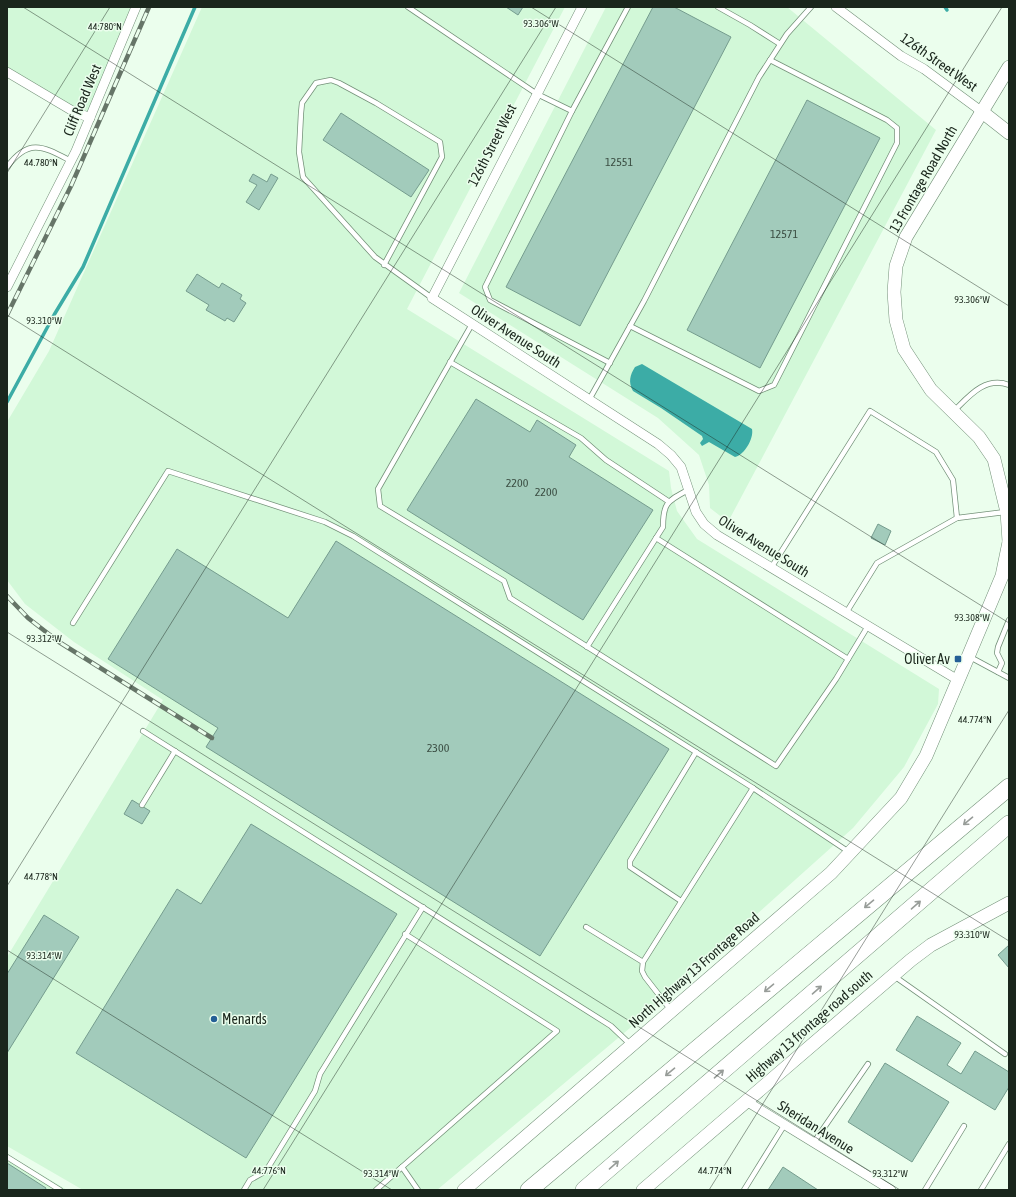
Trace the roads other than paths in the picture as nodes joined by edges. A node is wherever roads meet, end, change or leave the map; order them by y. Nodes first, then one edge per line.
1 (136, 7) edge
2 (408, 7) edge
3 (582, 7) edge
4 (628, 7) edge
5 (718, 7) edge
6 (811, 7) edge
7 (836, 7) edge
8 (780, 44) junction
9 (770, 60) junction
10 (1009, 66) edge
11 (7, 72) edge
12 (537, 94) junction
13 (572, 111) junction
14 (981, 111) junction
15 (90, 118) junction
16 (1009, 120) edge
17 (1009, 133) edge
18 (70, 161) junction
19 (7, 167) edge
20 (384, 265) junction
21 (7, 287) edge
22 (432, 298) junction
23 (472, 324) junction
24 (630, 326) junction
25 (450, 362) junction
26 (610, 363) junction
27 (1009, 385) edge
28 (590, 400) junction
29 (954, 411) junction
30 (688, 490) junction
31 (668, 501) junction
32 (1008, 512) edge
33 (957, 518) junction
34 (656, 538) junction
35 (1009, 542) edge
36 (771, 568) junction
37 (846, 613) junction
38 (1009, 620) edge
39 (72, 623) dead end
40 (868, 626) junction
41 (587, 647) junction
42 (968, 656) junction
43 (848, 659) junction
44 (998, 672) junction
45 (1009, 678) edge
46 (958, 680) junction
47 (143, 731) dead end
48 (175, 751) junction
49 (696, 752) junction
50 (926, 756) joint
51 (1009, 784) edge
52 (1009, 787) edge
53 (753, 788) junction
54 (142, 805) dead end
55 (986, 806) junction
56 (1009, 824) edge
57 (1009, 833) edge
58 (851, 852) junction
59 (965, 862) junction
60 (681, 901) junction
61 (1009, 903) edge
62 (423, 906) junction
63 (586, 927) dead end
64 (406, 934) junction
65 (643, 962) junction
66 (892, 976) junction
67 (672, 1011) junction
68 (631, 1045) junction
69 (1005, 1054) dead end
70 (868, 1064) dead end
71 (746, 1101) junction
72 (785, 1124) junction
73 (964, 1126) dead end
74 (814, 1142) junction
75 (1009, 1144) edge
76 (7, 1157) edge
77 (402, 1167) junction
78 (885, 1188) edge
79 (56, 1189) edge
80 (244, 1190) edge
81 (376, 1190) edge
82 (418, 1190) edge
83 (464, 1190) edge
84 (529, 1190) edge
85 (584, 1190) edge
86 (643, 1190) edge
87 (744, 1190) edge
88 (924, 1190) edge
89 (982, 1190) edge

1 - 15 street, Cliff Road West
2 - 12 lane
3 - 12 street, 126th Street West
4 - 13 lane
5 - 8 lane
6 - 8 lane
7 - 14 street, 126th Street West
8 - 9 lane
9 - 24 lane
9 - 24 lane
10 - 14 street, 126th Street West
11 - 15 street
12 - 13 lane
12 - 22 street, 126th Street West
13 - 26 lane
14 - 16 street
14 - 17 street
14 - 29 street, 13 Frontage Road North
15 - 18 street, Cliff Road West
18 - 19 lane
18 - 21 street, Cliff Road West
20 - 20 lane
20 - 22 lane
22 - 23 street, Oliver Avenue South
23 - 25 lane
23 - 28 street, Oliver Avenue South
24 - 26 lane
25 - 31 lane
25 - 41 lane
26 - 28 lane
27 - 29 lane
28 - 30 street, Oliver Avenue South
29 - 32 street, 13 Frontage Road North
30 - 31 lane
30 - 36 street, Oliver Avenue South
31 - 34 lane
32 - 33 lane
32 - 35 street, 13 Frontage Road North
33 - 36 lane
33 - 37 lane
34 - 41 lane
34 - 43 lane
35 - 42 street, 13 Frontage Road North
36 - 37 street, Oliver Avenue South
37 - 40 street, Oliver Avenue South
38 - 44 lane
39 - 49 lane
40 - 43 lane
40 - 46 street, Oliver Avenue South
41 - 43 lane
42 - 44 lane
42 - 46 street, 13 Frontage Road North
44 - 45 lane
46 - 50 street, 13 Frontage Road North
47 - 48 lane
48 - 54 lane
48 - 62 lane
49 - 53 lane
49 - 60 lane
50 - 58 street, North Highway 13 Frontage Road
51 - 55 highway
52 - 55 highway
53 - 58 lane
53 - 60 lane
55 -> 84 highway
56 - 59 highway
57 - 59 highway
58 - 67 street, North Highway 13 Frontage Road
85 -> 59 highway
60 - 65 lane
61 - 66 street, Highway 13 frontage road south
62 - 64 lane
62 - 68 lane
63 - 65 lane
64 - 77 lane
64 - 80 lane
65 - 67 lane
66 - 69 lane
66 - 71 street, Highway 13 frontage road south
67 - 68 street, North Highway 13 Frontage Road
68 - 83 street, North Highway 13 Frontage Road
70 - 74 lane
71 - 72 street, Sheridan Avenue
71 - 86 street, Highway 13 frontage road south
72 - 74 street, Sheridan Avenue
72 - 87 lane
73 - 88 lane
74 - 78 street, Sheridan Avenue
75 - 89 lane
76 - 79 lane
77 - 81 lane
77 - 82 lane

